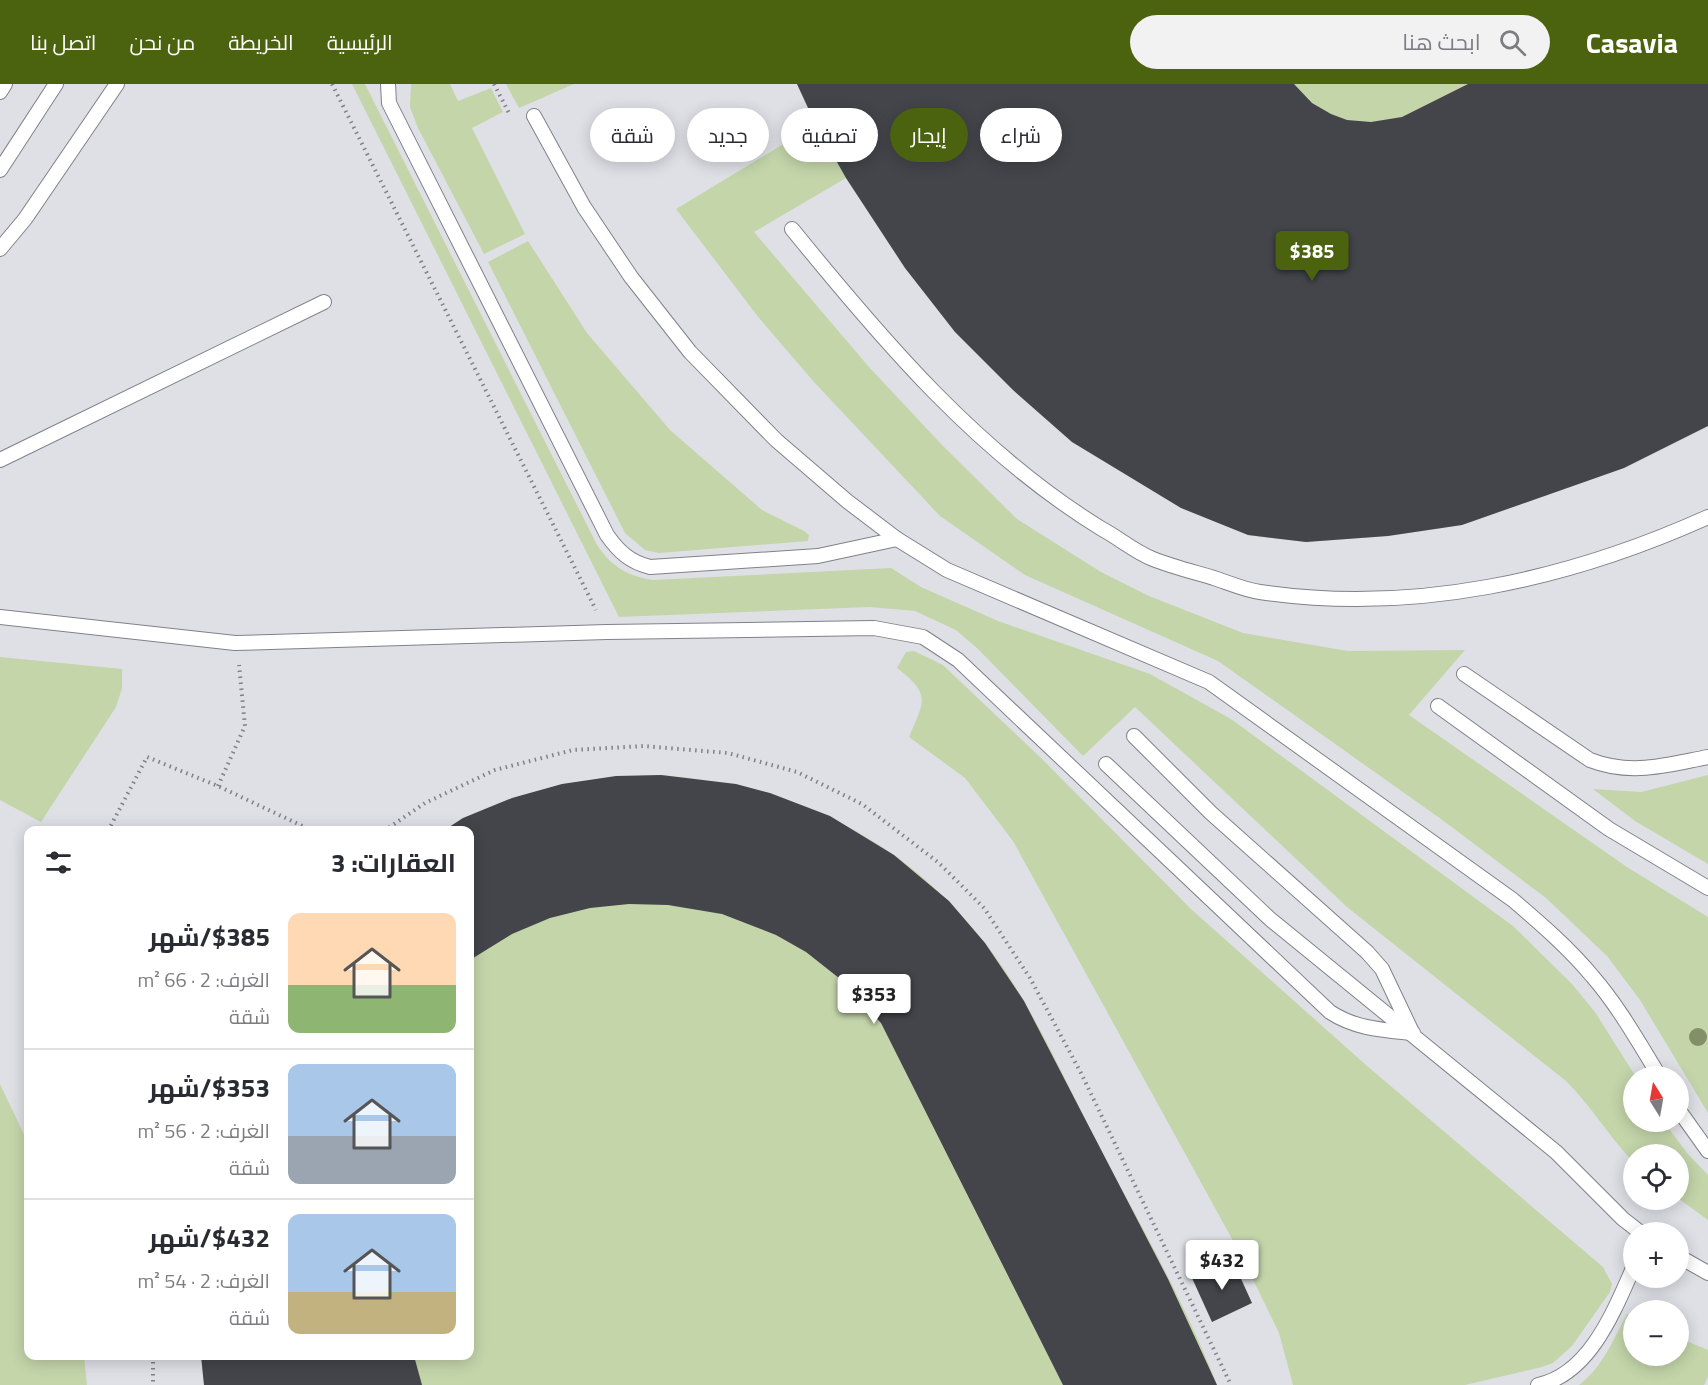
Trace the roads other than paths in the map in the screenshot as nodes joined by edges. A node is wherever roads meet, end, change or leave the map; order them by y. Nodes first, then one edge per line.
1 (5, 84) edge
2 (56, 84) edge
3 (117, 84) edge
4 (388, 84) edge
5 (0, 92) edge
6 (534, 116) dead end
7 (0, 170) edge
8 (792, 229) dead end
9 (0, 249) edge
10 (324, 302) dead end
11 (0, 460) edge
12 (1708, 518) edge
13 (897, 539) junction
14 (0, 617) edge
15 (1464, 674) dead end
16 (1438, 706) dead end
17 (1134, 736) dead end
18 (1708, 757) edge
19 (1106, 764) dead end
20 (1708, 888) edge
21 (1413, 1034) junction
22 (1653, 1066) edge
23 (1689, 1124) edge
24 (1708, 1151) edge
25 (1627, 1222) edge
26 (1689, 1262) edge
27 (1708, 1273) edge
28 (1625, 1288) edge
29 (1538, 1385) edge

1 - 5 lane
2 - 7 lane
3 - 9 lane
4 - 13 lane
6 - 13 lane
8 - 12 lane
10 - 11 lane
13 - 22 lane
14 - 21 lane
15 - 18 lane
16 - 20 lane
17 - 21 lane
19 - 21 lane
21 - 25 lane
23 - 24 lane
26 - 27 lane
28 - 29 lane

